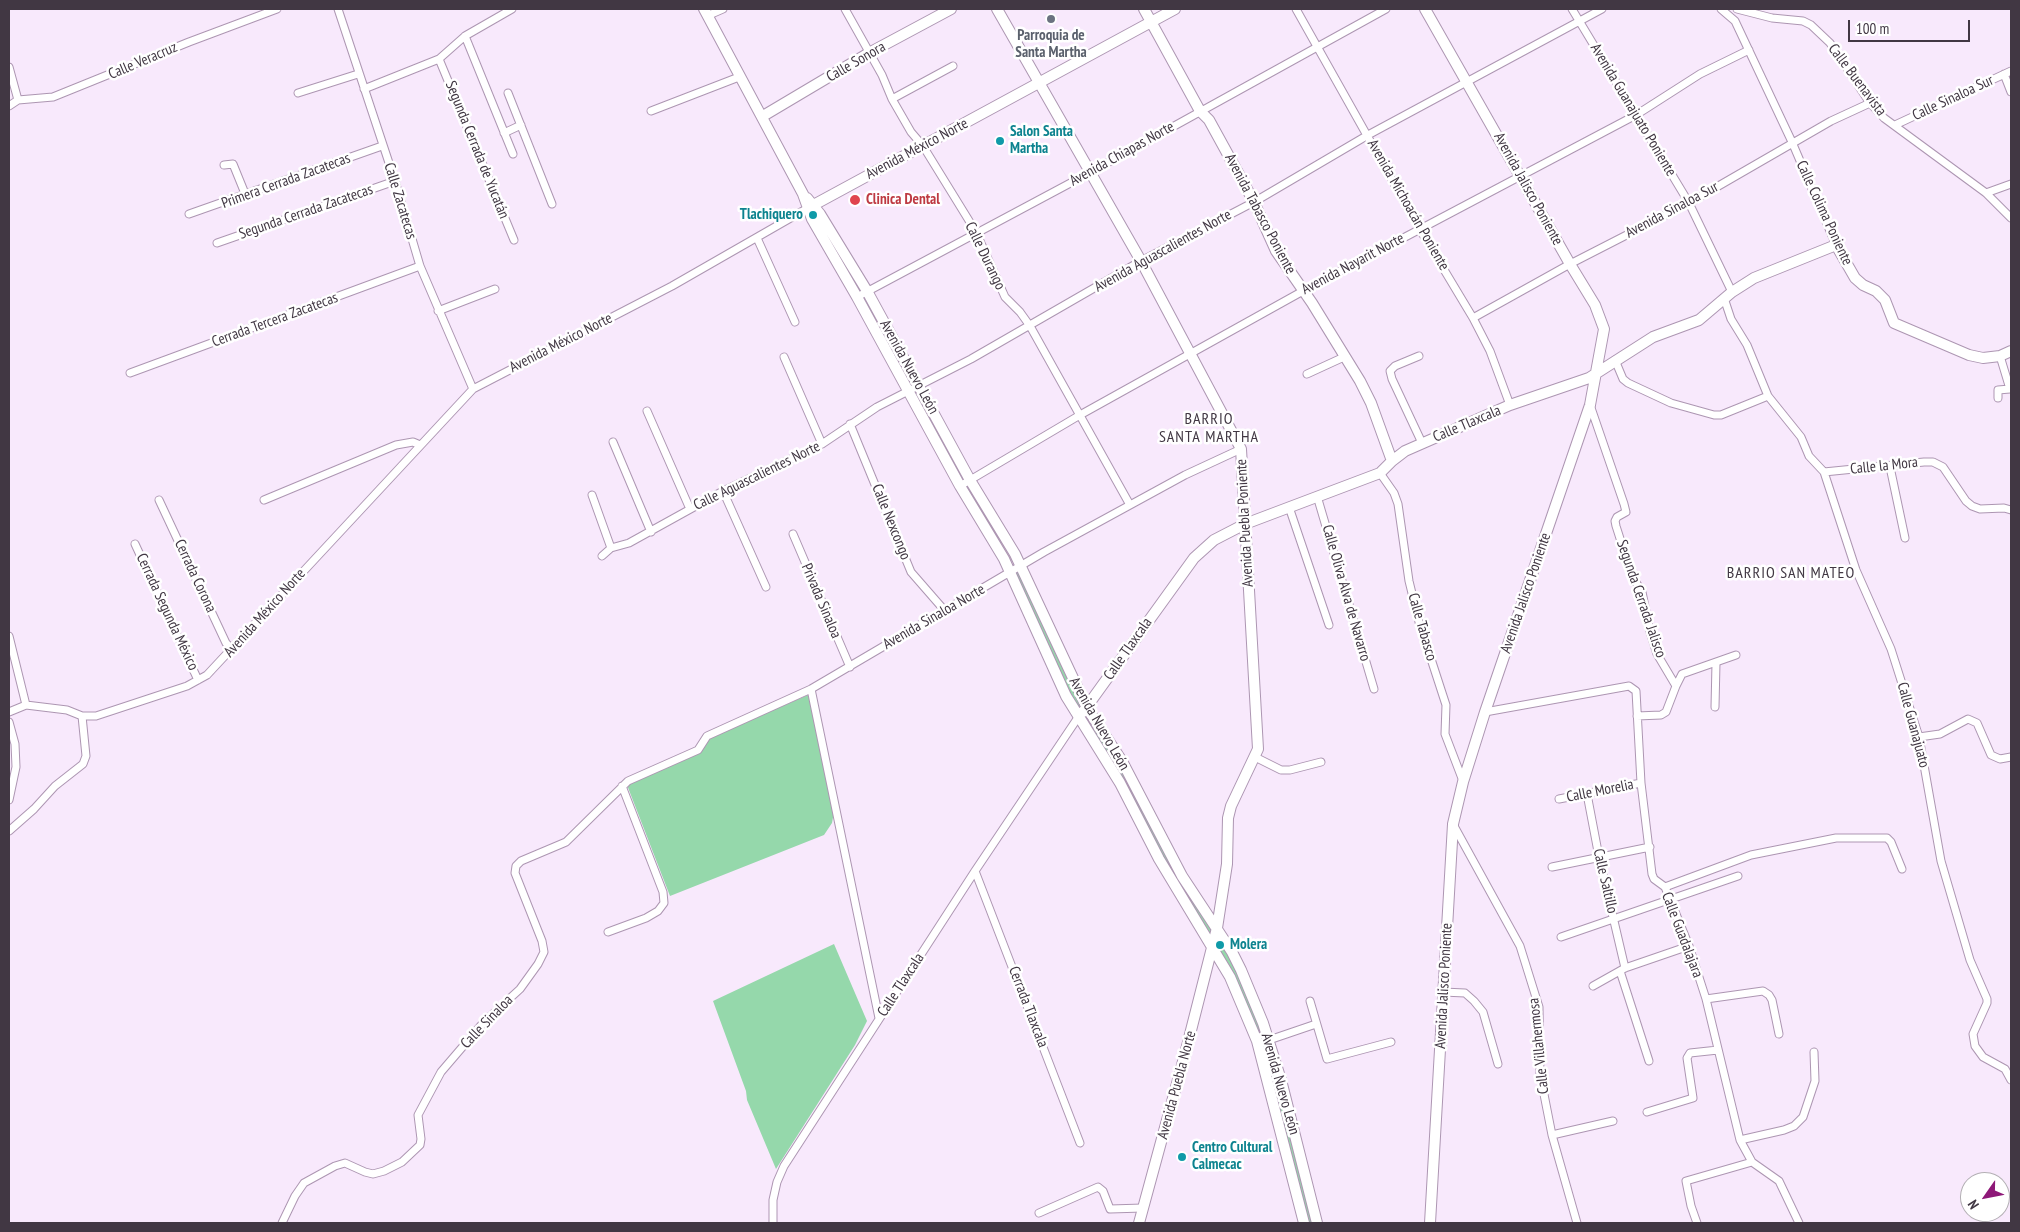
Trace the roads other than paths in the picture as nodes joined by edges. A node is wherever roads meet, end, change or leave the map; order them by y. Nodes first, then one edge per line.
1 (277, 9) edge
2 (338, 9) edge
3 (512, 9) edge
4 (723, 9) edge
5 (845, 9) edge
6 (951, 9) edge
7 (997, 9) edge
8 (1144, 9) edge
9 (1175, 9) edge
10 (1296, 9) edge
11 (1386, 9) edge
12 (1425, 9) edge
13 (1572, 9) edge
14 (1602, 9) edge
15 (1721, 9) edge
16 (1737, 9) edge
17 (705, 12) edge
18 (1579, 21) junction
19 (1151, 22) junction
20 (465, 36) junction
21 (1317, 47) junction
22 (1749, 50) junction
23 (869, 53) junction
24 (440, 59) junction
25 (953, 66) dead end
26 (9, 68) edge
27 (2008, 72) edge
28 (358, 74) junction
29 (739, 77) junction
30 (1040, 83) junction
31 (1468, 83) junction
32 (364, 89) junction
33 (2011, 92) edge
34 (298, 93) dead end
35 (508, 93) dead end
36 (892, 99) junction
37 (18, 100) junction
38 (1870, 103) junction
39 (9, 106) edge
40 (651, 110) dead end
41 (1200, 112) junction
42 (1636, 115) junction
43 (763, 116) junction
44 (520, 125) junction
45 (1895, 125) junction
46 (504, 133) junction
47 (1368, 135) junction
48 (1792, 142) junction
49 (382, 146) junction
50 (922, 146) junction
51 (513, 154) dead end
52 (224, 165) dead end
53 (1090, 172) junction
54 (1520, 175) junction
55 (395, 181) junction
56 (2011, 184) edge
57 (1986, 193) junction
58 (246, 196) junction
59 (1254, 202) junction
60 (1689, 203) junction
61 (552, 204) dead end
62 (810, 207) junction
63 (189, 214) dead end
64 (2011, 218) edge
65 (1419, 228) junction
66 (976, 232) junction
67 (756, 238) junction
68 (514, 240) dead end
69 (217, 243) dead end
70 (1836, 245) junction
71 (1141, 261) junction
72 (1570, 264) junction
73 (420, 266) junction
74 (495, 289) dead end
75 (1303, 290) junction
76 (867, 291) junction
77 (1728, 295) junction
78 (857, 297) junction
79 (438, 311) junction
80 (1473, 318) junction
81 (795, 322) dead end
82 (1030, 326) junction
83 (2011, 351) edge
84 (1191, 354) junction
85 (1419, 356) dead end
86 (2000, 356) junction
87 (784, 357) dead end
88 (1344, 357) junction
89 (1615, 360) junction
90 (1597, 373) junction
91 (130, 374) dead end
92 (1307, 374) dead end
93 (914, 388) junction
94 (473, 389) junction
95 (1768, 396) junction
96 (1998, 398) dead end
97 (1510, 405) junction
98 (1590, 405) junction
99 (647, 411) dead end
100 (1080, 415) junction
101 (850, 424) junction
102 (613, 442) dead end
103 (1422, 443) junction
104 (822, 444) junction
105 (420, 445) junction
106 (1241, 448) junction
107 (1392, 461) junction
108 (1890, 467) junction
109 (1824, 472) junction
110 (1380, 473) junction
111 (970, 480) junction
112 (960, 486) junction
113 (723, 491) junction
114 (592, 495) dead end
115 (1318, 496) junction
116 (159, 500) dead end
117 (264, 500) dead end
118 (1130, 505) junction
119 (1289, 507) junction
120 (690, 509) junction
121 (2011, 510) edge
122 (1245, 524) junction
123 (651, 532) junction
124 (793, 534) dead end
125 (1906, 538) dead end
126 (135, 544) dead end
127 (611, 548) junction
128 (602, 556) dead end
129 (1021, 566) junction
130 (1011, 572) junction
131 (766, 587) dead end
132 (945, 611) junction
133 (1329, 625) dead end
134 (9, 636) edge
135 (232, 650) junction
136 (1736, 655) dead end
137 (1716, 663) junction
138 (850, 667) junction
139 (198, 680) junction
140 (1676, 686) junction
141 (811, 689) junction
142 (1374, 690) dead end
143 (26, 705) junction
144 (1714, 707) dead end
145 (1087, 708) junction
146 (9, 712) edge
147 (1486, 712) junction
148 (82, 716) junction
149 (1079, 716) junction
150 (1637, 716) junction
151 (9, 722) edge
152 (1919, 737) junction
153 (1255, 757) junction
154 (2011, 757) edge
155 (1321, 762) dead end
156 (1463, 782) junction
157 (1641, 782) junction
158 (625, 784) junction
159 (1587, 794) junction
160 (1559, 799) dead end
161 (9, 800) edge
162 (1453, 824) junction
163 (9, 831) edge
164 (1650, 847) junction
165 (1599, 857) junction
166 (1552, 867) dead end
167 (1902, 870) dead end
168 (975, 871) junction
169 (1738, 876) dead end
170 (1665, 886) junction
171 (1672, 900) junction
172 (1614, 920) junction
173 (1217, 928) junction
174 (608, 932) dead end
175 (1561, 938) dead end
176 (1212, 946) junction
177 (1689, 946) junction
178 (1623, 970) junction
179 (1593, 986) dead end
180 (1444, 992) junction
181 (1706, 999) junction
182 (1310, 1001) dead end
183 (879, 1018) junction
184 (1316, 1024) junction
185 (1779, 1034) dead end
186 (1269, 1040) junction
187 (1390, 1042) dead end
188 (1718, 1050) junction
189 (1814, 1052) dead end
190 (1649, 1061) dead end
191 (1498, 1064) dead end
192 (2011, 1080) edge
193 (1647, 1112) dead end
194 (1613, 1121) dead end
195 (1552, 1135) junction
196 (1740, 1140) junction
197 (1080, 1143) dead end
198 (1752, 1162) junction
199 (1143, 1208) junction
200 (1039, 1213) dead end
201 (282, 1223) edge
202 (773, 1223) edge
203 (1139, 1223) edge
204 (1304, 1223) edge
205 (1317, 1223) edge
206 (1430, 1223) edge
207 (1577, 1223) edge
208 (1697, 1223) edge
209 (1799, 1223) edge

1 - 37 street, Calle Veracruz
2 - 28 street, Calle Zacatecas
3 - 20 street
4 - 17 street
5 - 23 street, Calle Durango
6 - 23 street, Calle Sonora
7 - 30 street, Avenida Puebla Poniente
8 - 19 street, Avenida Tabasco Poniente
9 - 19 street, Avenida México Norte
10 - 21 street, Avenida Michoacán Poniente
11 - 21 street, Avenida Chiapas Norte
12 - 31 street, Avenida Jalisco Poniente
13 - 18 street, Avenida Guanajuato Poniente
14 - 18 street, Avenida Aguascalientes Norte
15 - 22 street, Calle Colima Poniente
16 - 38 street, Calle Buenavista
17 - 29 street, Avenida Nuevo León
18 - 31 street, Avenida Aguascalientes Norte
18 - 42 street, Avenida Guanajuato Poniente
19 - 30 street, Avenida México Norte
19 - 41 street, Avenida Tabasco Poniente
20 - 24 street
20 - 46 street
21 - 41 street, Avenida Chiapas Norte
21 - 47 street, Avenida Michoacán Poniente
22 - 42 street, Avenida Nayarit Norte
22 - 48 street, Calle Colima Poniente
23 - 36 street, Calle Durango
23 - 43 street, Calle Sonora
24 - 32 street
24 - 68 street, Segunda Cerrada de Yucatán
25 - 36 street
26 - 37 street
27 - 33 street
27 - 45 street, Calle Sinaloa Sur
28 - 32 street, Calle Zacatecas
28 - 34 street
29 - 40 street
29 - 43 street, Avenida Nuevo León
30 - 50 street, Avenida México Norte
30 - 53 street, Avenida Puebla Poniente
31 - 47 street, Avenida Aguascalientes Norte
31 - 54 street, Avenida Jalisco Poniente
32 - 49 street, Calle Zacatecas
35 - 44 street
36 - 50 street, Calle Durango
37 - 39 street, Calle Veracruz
38 - 45 street, Calle Buenavista
38 - 48 street, Avenida Sinaloa Sur
41 - 53 street, Avenida Chiapas Norte
41 - 59 street, Avenida Tabasco Poniente
42 - 54 street, Avenida Nayarit Norte
42 - 60 street, Avenida Guanajuato Poniente
43 - 62 street, Avenida Nuevo León
44 - 46 street
44 - 61 street
45 - 57 street, Calle Buenavista
46 - 51 street
47 - 59 street, Avenida Aguascalientes Norte
47 - 65 street, Avenida Michoacán Poniente
48 - 60 street, Avenida Sinaloa Sur
48 - 70 street, Calle Colima Poniente
49 - 55 street, Calle Zacatecas
49 - 58 street, Primera Cerrada Zacatecas
50 - 62 street, Avenida México Norte
50 - 66 street, Calle Durango
52 - 58 street
53 - 66 street, Avenida Chiapas Norte
53 - 71 street, Avenida Puebla Poniente
54 - 65 street, Avenida Nayarit Norte
54 - 72 street, Avenida Jalisco Poniente
55 - 69 street, Segunda Cerrada Zacatecas
55 - 73 street, Calle Zacatecas
56 - 57 street
57 - 64 street, Calle Buenavista
58 - 63 street, Primera Cerrada Zacatecas
59 - 71 street, Avenida Aguascalientes Norte
59 - 75 street, Avenida Tabasco Poniente
60 - 72 street, Avenida Sinaloa Sur
60 - 77 street, Avenida Guanajuato Poniente
62 - 67 street, Avenida México Norte
62 - 76 street, Avenida Nuevo León
62 - 78 street, Avenida Nuevo León
65 - 75 street, Avenida Nayarit Norte
65 - 80 street, Avenida Michoacán Poniente
66 - 76 street, Avenida Chiapas Norte
66 - 82 street, Calle Durango
67 - 81 street
67 - 94 street, Avenida México Norte
70 - 77 street, Calle Tlaxcala
70 - 86 street, Calle Colima Poniente
71 - 82 street, Avenida Aguascalientes Norte
71 - 84 street, Avenida Puebla Poniente
72 - 80 street, Avenida Sinaloa Sur
72 - 90 street, Avenida Jalisco Poniente
73 - 79 street, Calle Zacatecas
73 - 91 street, Cerrada Tercera Zacatecas
74 - 79 street
75 - 84 street, Avenida Nayarit Norte
75 - 88 street, Avenida Tabasco Poniente
76 - 78 street, Avenida Chiapas Norte
76 - 93 street, Avenida Nuevo León
77 - 89 street, Calle Tlaxcala
77 - 95 street, Avenida Guanajuato Poniente
78 - 93 street, Avenida Nuevo León
79 - 94 street, Calle Zacatecas
80 - 97 street, Avenida Michoacán Poniente
82 - 93 street, Avenida Aguascalientes Norte
82 - 100 street, Calle Durango
83 - 86 street, Calle Colima Poniente
84 - 100 street, Avenida Nayarit Norte
84 - 106 street, Avenida Puebla Poniente
85 - 103 street
86 - 96 street
87 - 104 street
88 - 92 street
88 - 107 street, Avenida Tabasco Poniente
89 - 90 street, Calle Tlaxcala
89 - 95 street
90 - 97 street, Calle Tlaxcala
90 - 98 street, Avenida Jalisco Poniente
93 - 101 street, Calle Aguascalientes Norte
93 - 111 street, Avenida Nuevo León
93 - 112 street, Avenida Nuevo León
94 - 105 street, Avenida México Norte
95 - 109 street, Avenida Guanajuato Poniente
97 - 103 street, Calle Tlaxcala
98 - 140 street, Segunda Cerrada Jalisco
98 - 147 street, Avenida Jalisco Poniente
99 - 120 street
100 - 111 street, Avenida Nayarit Norte
100 - 118 street, Calle Durango
101 - 104 street, Calle Aguascalientes Norte
101 - 132 street, Calle Nexcongo
102 - 123 street
103 - 107 street, Calle Tlaxcala
104 - 113 street, Calle Aguascalientes Norte
105 - 117 street
105 - 135 street, Avenida México Norte
106 - 118 street, Avenida Sinaloa Norte
106 - 122 street, Avenida Puebla Poniente
107 - 110 street, Calle Tlaxcala
108 - 109 street, Calle la Mora
108 - 121 street, Calle la Mora
108 - 125 street
109 - 152 street, Calle Guanajuato
110 - 115 street, Calle Tlaxcala
110 - 156 street, Calle Tabasco
111 - 112 street, Avenida Nayarit Norte
111 - 129 street, Avenida Nuevo León
112 - 130 street, Avenida Nuevo León
113 - 120 street, Calle Aguascalientes Norte
113 - 131 street
114 - 127 street
115 - 119 street, Calle Tlaxcala
115 - 142 street, Calle Oliva Alva de Navarro
116 - 135 street, Cerrada Corona
118 - 129 street, Avenida Sinaloa Norte
119 - 122 street, Calle Tlaxcala
119 - 133 street
120 - 123 street, Calle Aguascalientes Norte
122 - 145 street, Calle Tlaxcala
122 - 153 street, Avenida Puebla Poniente
123 - 127 street, Calle Aguascalientes Norte
124 - 138 street, Privada Sinaloa
126 - 139 street, Cerrada Segunda México
127 - 128 street, Calle Aguascalientes Norte
129 - 130 street, Avenida Sinaloa Norte
129 - 145 street, Avenida Nuevo León
130 - 132 street, Avenida Sinaloa Norte
130 - 149 street, Avenida Nuevo León
132 - 138 street, Avenida Sinaloa Norte
134 - 143 street
135 - 139 street, Avenida México Norte
136 - 137 street
137 - 140 street
137 - 144 street
138 - 141 street, Avenida Sinaloa Norte
139 - 148 street, Avenida México Norte
140 - 150 street
141 - 158 street, Avenida Sinaloa Norte
141 - 183 street
143 - 146 street, Avenida México Norte
143 - 148 street, Avenida México Norte
145 - 149 street, Calle Tlaxcala
145 - 173 street, Avenida Nuevo León
147 - 150 street, Calle Guadalajara
147 - 156 street, Avenida Jalisco Poniente
148 - 163 street
149 - 168 street, Calle Tlaxcala
149 - 176 street, Avenida Nuevo León
150 - 157 street, Calle Guadalajara
151 - 161 street
152 - 154 street
152 - 192 street, Calle Guanajuato
153 - 155 street
153 - 173 street, Avenida Puebla Poniente
156 - 162 street, Avenida Jalisco Poniente
157 - 159 street, Calle Morelia
157 - 164 street, Calle Guadalajara
158 - 174 street
158 - 201 street, Calle Sinaloa
159 - 160 street, Calle Morelia
159 - 165 street, Calle Saltillo
162 - 180 street, Avenida Jalisco Poniente
162 - 195 street, Calle Villahermosa
164 - 165 street
164 - 170 street, Calle Guadalajara
165 - 166 street
165 - 172 street, Calle Saltillo
167 - 170 street
168 - 183 street, Calle Tlaxcala
168 - 197 street, Cerrada Tlaxcala
169 - 171 street
170 - 171 street, Calle Guadalajara
171 - 172 street
171 - 177 street, Calle Guadalajara
172 - 175 street
172 - 178 street, Calle Saltillo
173 - 176 street, Avenida Puebla Poniente
173 - 186 street, Avenida Nuevo León
176 - 199 street, Avenida Puebla Norte
176 - 204 street, Avenida Nuevo León
177 - 178 street
177 - 181 street, Calle Guadalajara
178 - 179 street
178 - 190 street, Calle Saltillo
180 - 191 street
180 - 206 street, Avenida Jalisco Poniente
181 - 185 street
181 - 188 street, Calle Guadalajara
182 - 184 street
183 - 202 street, Calle Tlaxcala
184 - 186 street
184 - 187 street
186 - 205 street, Avenida Nuevo León
188 - 193 street
188 - 196 street, Calle Guadalajara
189 - 196 street
194 - 195 street
195 - 207 street, Calle Villahermosa
196 - 198 street, Calle Guadalajara
198 - 208 street
198 - 209 street, Calle Guadalajara
199 - 200 street
199 - 203 street, Avenida Puebla Norte

